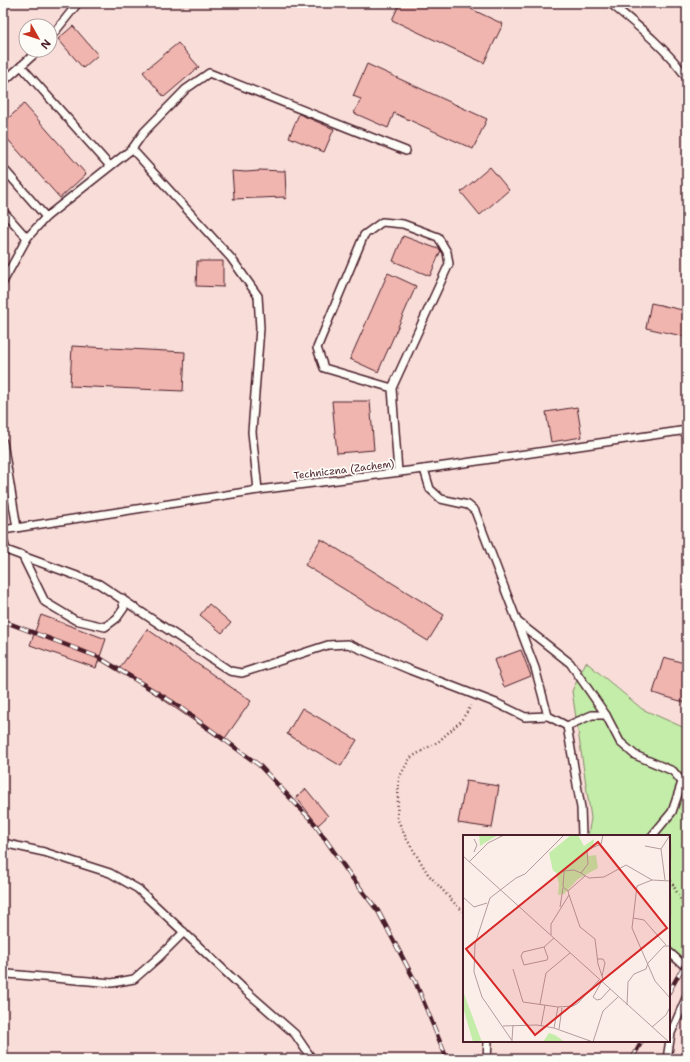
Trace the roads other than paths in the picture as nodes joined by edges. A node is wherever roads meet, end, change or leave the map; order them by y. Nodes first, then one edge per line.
1 (78, 3) edge
2 (610, 3) edge
3 (58, 28) edge
4 (30, 58) edge
5 (21, 66) junction
6 (687, 78) edge
7 (3, 82) edge
8 (132, 149) junction
9 (406, 152) dead end
10 (110, 166) junction
11 (3, 168) edge
12 (3, 211) edge
13 (46, 218) junction
14 (27, 238) junction
15 (3, 282) edge
16 (392, 388) junction
17 (687, 430) edge
18 (3, 442) edge
19 (424, 469) junction
20 (398, 472) junction
21 (258, 490) junction
22 (17, 528) junction
23 (3, 530) edge
24 (3, 539) edge
25 (22, 555) junction
26 (122, 598) junction
27 (517, 621) junction
28 (606, 715) junction
29 (548, 716) junction
30 (567, 726) junction
31 (582, 835) edge
32 (653, 835) edge
33 (3, 843) edge
34 (184, 932) junction
35 (670, 953) edge
36 (687, 968) edge
37 (3, 975) edge
38 (687, 996) edge
39 (670, 1040) edge
40 (488, 1042) edge
41 (670, 1042) edge
42 (312, 1059) edge
43 (487, 1059) edge
44 (667, 1059) edge

1 - 3 lane
2 - 6 lane
4 - 5 lane
5 - 7 lane
5 - 10 lane
8 - 9 lane
8 - 10 lane
8 - 21 lane
10 - 13 lane
11 - 13 lane
12 - 14 lane
13 - 14 lane
14 - 15 lane
16 - 16 lane
16 - 20 lane
17 - 19 lane, Techniczna (Zachem)
18 - 22 lane
19 - 20 lane, Techniczna (Zachem)
19 - 27 lane
20 - 21 lane, Techniczna (Zachem)
21 - 22 lane, Techniczna (Zachem)
22 - 23 lane, Techniczna (Zachem)
24 - 25 lane
25 - 26 lane
25 - 26 lane
26 - 29 lane
27 - 28 lane
27 - 29 lane
28 - 30 lane
28 - 32 lane
29 - 30 lane
30 - 31 lane
33 - 34 lane
34 - 37 lane
34 - 42 lane
35 - 36 lane
38 - 39 lane
40 - 43 lane
41 - 44 lane

